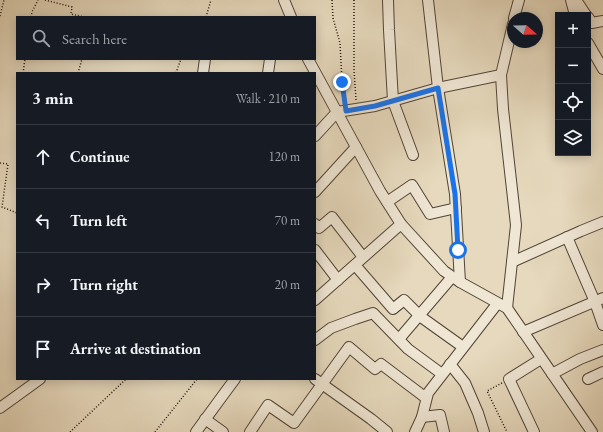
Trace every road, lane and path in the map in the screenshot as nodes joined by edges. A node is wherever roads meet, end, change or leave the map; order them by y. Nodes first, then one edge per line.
1 (4, 0) edge
2 (38, 0) edge
3 (45, 0) edge
4 (211, 0) edge
5 (284, 0) edge
6 (332, 0) edge
7 (354, 0) edge
8 (388, 0) edge
9 (428, 0) edge
10 (519, 0) edge
11 (571, 0) edge
12 (576, 0) edge
13 (516, 12) edge
14 (574, 12) edge
15 (584, 12) edge
16 (0, 16) edge
17 (31, 16) edge
18 (80, 16) edge
19 (206, 16) edge
20 (291, 16) edge
21 (603, 21) edge
22 (591, 22) edge
23 (507, 48) edge
24 (591, 48) edge
25 (25, 60) edge
26 (82, 60) edge
27 (181, 60) edge
28 (205, 60) edge
29 (270, 60) edge
30 (309, 60) edge
31 (603, 69) edge
32 (22, 72) edge
33 (78, 72) edge
34 (176, 72) edge
35 (203, 72) edge
36 (268, 72) edge
37 (500, 75) junction
38 (438, 88) junction
39 (393, 100) junction
40 (347, 111) junction
41 (316, 135) edge
42 (356, 147) junction
43 (413, 155) dead end
44 (0, 163) edge
45 (316, 191) edge
46 (387, 202) junction
47 (456, 208) junction
48 (16, 213) edge
49 (603, 222) edge
50 (401, 224) junction
51 (316, 225) edge
52 (567, 237) junction
53 (316, 251) edge
54 (363, 258) junction
55 (512, 262) junction
56 (354, 265) junction
57 (338, 280) junction
58 (456, 280) junction
59 (316, 299) edge
60 (599, 300) edge
61 (497, 304) junction
62 (507, 308) junction
63 (419, 316) junction
64 (603, 325) edge
65 (523, 332) junction
66 (316, 339) edge
67 (399, 339) junction
68 (463, 347) junction
69 (603, 350) edge
70 (541, 359) junction
71 (450, 364) junction
72 (603, 372) edge
73 (442, 374) junction
74 (552, 374) junction
75 (509, 379) junction
76 (588, 379) dead end
77 (39, 380) edge
78 (125, 380) edge
79 (196, 380) edge
80 (234, 380) edge
81 (318, 382) edge
82 (426, 398) junction
83 (0, 408) edge
84 (422, 417) junction
85 (205, 419) junction
86 (70, 432) edge
87 (155, 432) edge
88 (196, 432) edge
89 (223, 432) edge
90 (250, 432) edge
91 (387, 432) edge
92 (415, 432) edge
93 (444, 432) edge
94 (484, 432) edge
95 (507, 432) edge
96 (534, 432) edge
97 (592, 432) edge

1 - 16 path
2 - 17 path
3 - 18 path
4 - 19 path
5 - 20 street
6 - 40 path
7 - 40 path
8 - 39 street
9 - 38 street
10 - 13 street
11 - 14 street
12 - 15 street
21 - 22 street
23 - 37 street
24 - 31 street
25 - 32 path
26 - 33 path
27 - 34 path
28 - 35 street
29 - 36 street
30 - 40 street
37 - 38 street
37 - 55 street
38 - 39 street
38 - 47 street
39 - 40 street
39 - 43 street
40 - 41 street
40 - 42 street
42 - 45 street
42 - 46 street
44 - 48 path
46 - 47 street
46 - 50 street
47 - 58 street
49 - 52 street
50 - 54 street
50 - 58 street
51 - 54 street
52 - 55 street
52 - 60 street
53 - 57 street
54 - 56 street
55 - 62 street
56 - 57 street
56 - 63 street
57 - 59 street
58 - 61 street
58 - 63 street
60 - 64 street
60 - 65 street
61 - 62 street
61 - 68 street
62 - 65 street
63 - 67 street
63 - 68 street
65 - 70 street
66 - 67 street
67 - 73 street
68 - 71 street
69 - 74 street
70 - 74 street
70 - 75 street
71 - 73 street
71 - 94 street
72 - 76 street
73 - 82 street
74 - 97 street
75 - 95 path
75 - 96 street
77 - 83 street
78 - 86 path
79 - 87 path
80 - 85 street
81 - 82 street
81 - 90 street
81 - 91 street
82 - 84 street
84 - 92 street
84 - 93 street
85 - 88 street
85 - 89 street

